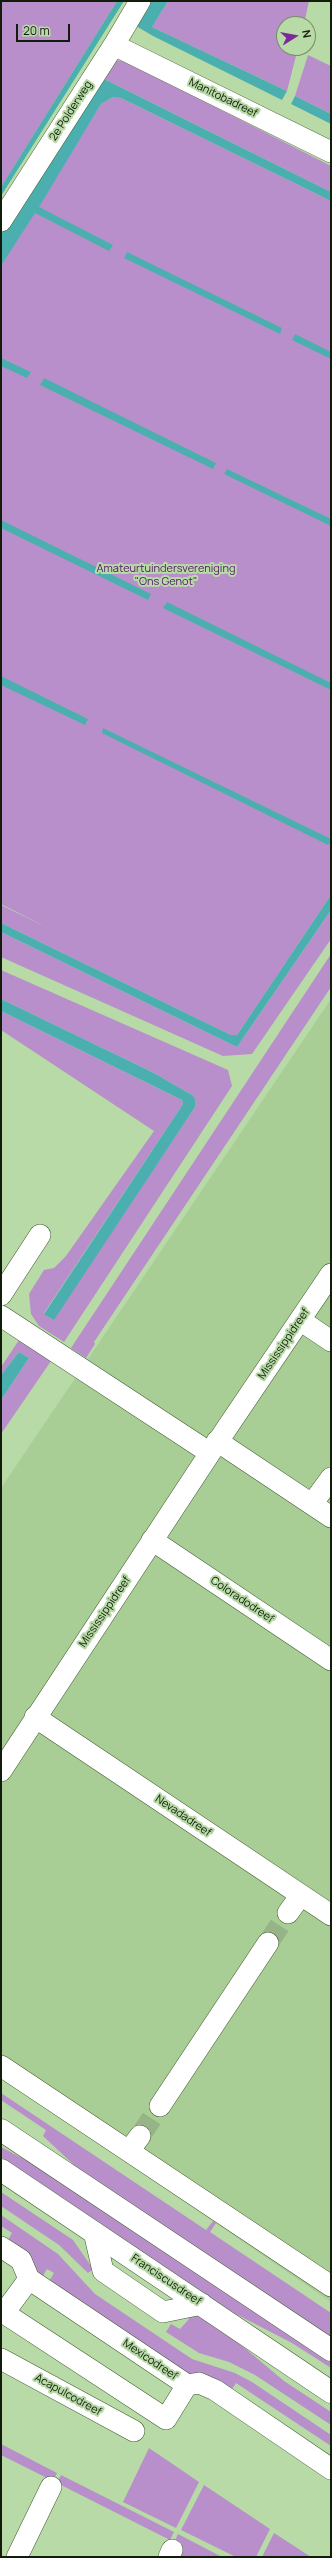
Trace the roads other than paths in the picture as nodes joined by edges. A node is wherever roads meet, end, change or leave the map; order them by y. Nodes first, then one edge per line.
1 (140, 1) edge
2 (114, 45) junction
3 (331, 152) edge
4 (1, 221) edge
5 (40, 1235) dead end
6 (8, 1269) edge
7 (331, 1274) edge
8 (1, 1295) edge
9 (300, 1320) junction
10 (4, 1324) edge
11 (331, 1341) edge
12 (214, 1447) junction
13 (331, 1478) edge
14 (312, 1504) junction
15 (331, 1517) edge
16 (152, 1540) junction
17 (331, 1660) edge
18 (35, 1717) junction
19 (1, 1771) edge
20 (301, 1895) junction
21 (288, 1913) tunnel mouth
22 (331, 1915) edge
23 (268, 1942) tunnel mouth
24 (1, 2066) edge
25 (160, 2106) tunnel mouth
26 (1, 2130) edge
27 (1, 2170) edge
28 (1, 2247) edge
29 (29, 2279) junction
30 (331, 2286) edge
31 (3, 2315) edge
32 (331, 2350) edge
33 (1, 2359) edge
34 (187, 2385) junction
35 (331, 2392) edge
36 (134, 2431) dead end
37 (331, 2469) edge
38 (51, 2487) dead end
39 (17, 2557) edge

1 - 2 street, 2e Polderweg
2 - 3 street, Manitobadreef
2 - 4 street, 2e Polderweg
5 - 6 street
6 - 8 street
7 - 9 street, Mississippidreef
9 - 11 street
9 - 12 street, Mississippidreef
10 - 12 street
12 - 14 street
12 - 16 street, Mississippidreef
13 - 14 street
14 - 15 street
16 - 17 street, Coloradodreef
16 - 18 street, Mississippidreef
18 - 19 street, Mississippidreef
18 - 20 street, Nevadadreef
20 - 21 street
20 - 22 street, Nevadadreef
23 - 25 street
24 - 30 street
26 - 32 main road
27 - 35 main road, Franciscusdreef
28 - 29 street
29 - 31 street
29 - 34 street, Mexicodreef
31 - 34 street
33 - 36 street, Acapulcodreef
34 - 37 street, Mexicodreef
38 - 39 street

